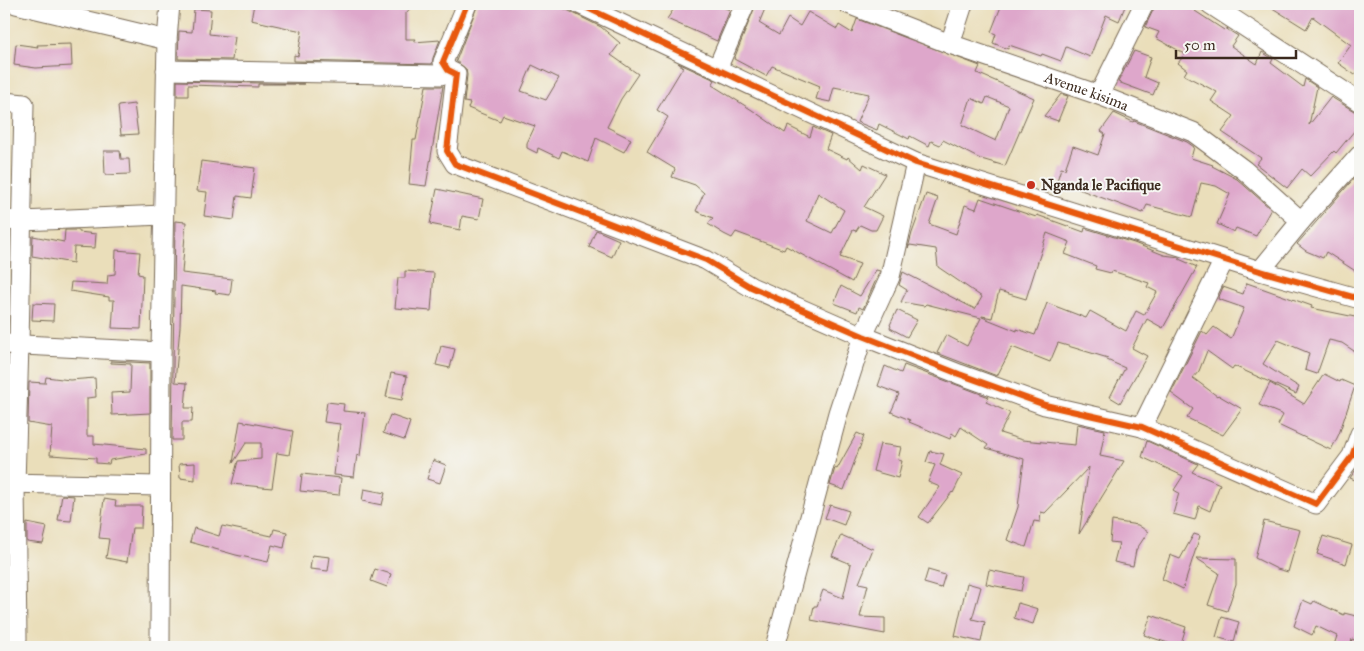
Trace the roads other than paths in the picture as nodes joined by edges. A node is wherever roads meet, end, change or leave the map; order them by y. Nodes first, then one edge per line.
1 (16, 4) edge
2 (170, 4) edge
3 (467, 4) edge
4 (579, 4) edge
5 (745, 4) edge
6 (848, 4) edge
7 (963, 4) edge
8 (1144, 4) edge
9 (1210, 4) edge
10 (166, 40) junction
11 (950, 44) junction
12 (717, 69) junction
13 (166, 70) junction
14 (448, 70) junction
15 (1099, 95) junction
16 (4, 102) edge
17 (1360, 102) edge
18 (1360, 155) edge
19 (916, 163) junction
20 (163, 215) junction
21 (13, 220) edge
22 (1301, 221) junction
23 (1224, 260) junction
24 (1260, 271) junction
25 (1360, 299) edge
26 (863, 336) junction
27 (12, 344) edge
28 (161, 352) junction
29 (1142, 427) junction
30 (1360, 434) edge
31 (9, 484) edge
32 (160, 486) junction
33 (17, 639) dead end
34 (160, 647) edge
35 (774, 647) edge

1 - 10 street
2 - 10 street
3 - 14 street
4 - 12 street
5 - 12 street
6 - 11 street, Avenue kisima
7 - 11 street
8 - 15 street
9 - 17 street
10 - 13 street
11 - 15 street, Avenue kisima
12 - 19 street
13 - 14 street
13 - 20 street
14 - 26 street
15 - 22 street, Avenue kisima
16 - 21 street
18 - 22 street
19 - 23 street
19 - 26 street
20 - 21 street
20 - 28 street
21 - 27 street
22 - 24 street
23 - 24 street
23 - 29 street
24 - 25 street
26 - 29 street
26 - 35 street
27 - 28 street
27 - 31 street
28 - 32 street
29 - 30 street
31 - 32 street
31 - 33 street
32 - 34 street

